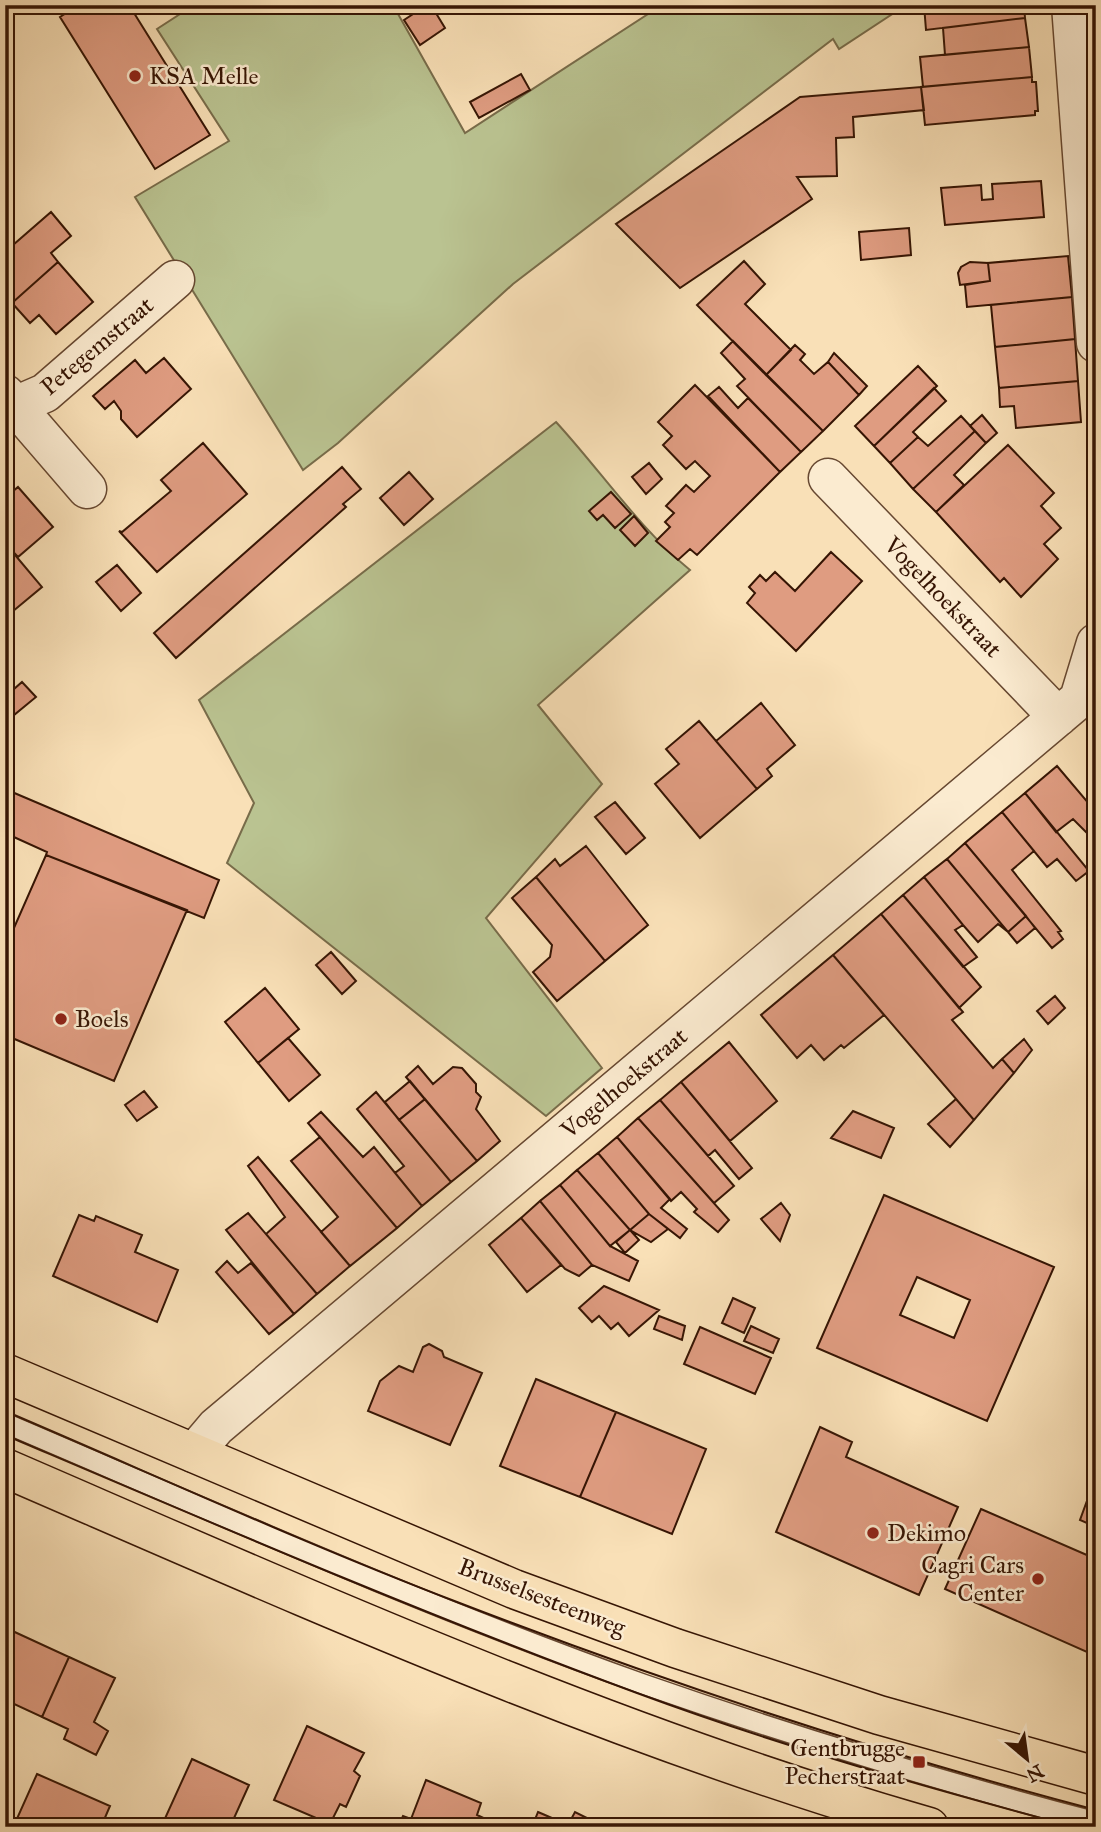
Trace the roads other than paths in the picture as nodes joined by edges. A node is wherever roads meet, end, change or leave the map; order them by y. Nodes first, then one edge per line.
1 (1071, 5) edge
2 (1088, 135) edge
3 (175, 280) dead end
4 (1096, 343) edge
5 (9, 405) edge
6 (828, 478) dead end
7 (87, 489) dead end
8 (1096, 643) edge
9 (1078, 712) edge
10 (5, 1373) edge
11 (5, 1423) edge
12 (194, 1454) junction
13 (5, 1468) edge
14 (1096, 1776) edge
15 (1096, 1822) edge
16 (929, 1827) edge

1 - 2 street
2 - 4 street
3 - 5 street, Petegemstraat
5 - 7 street, Petegemstraat
6 - 9 street, Vogelhoekstraat
8 - 9 street
9 - 12 street, Vogelhoekstraat
10 - 12 main road, Brusselsesteenweg
11 - 15 lane
12 - 14 main road, Brusselsesteenweg
13 - 16 main road

